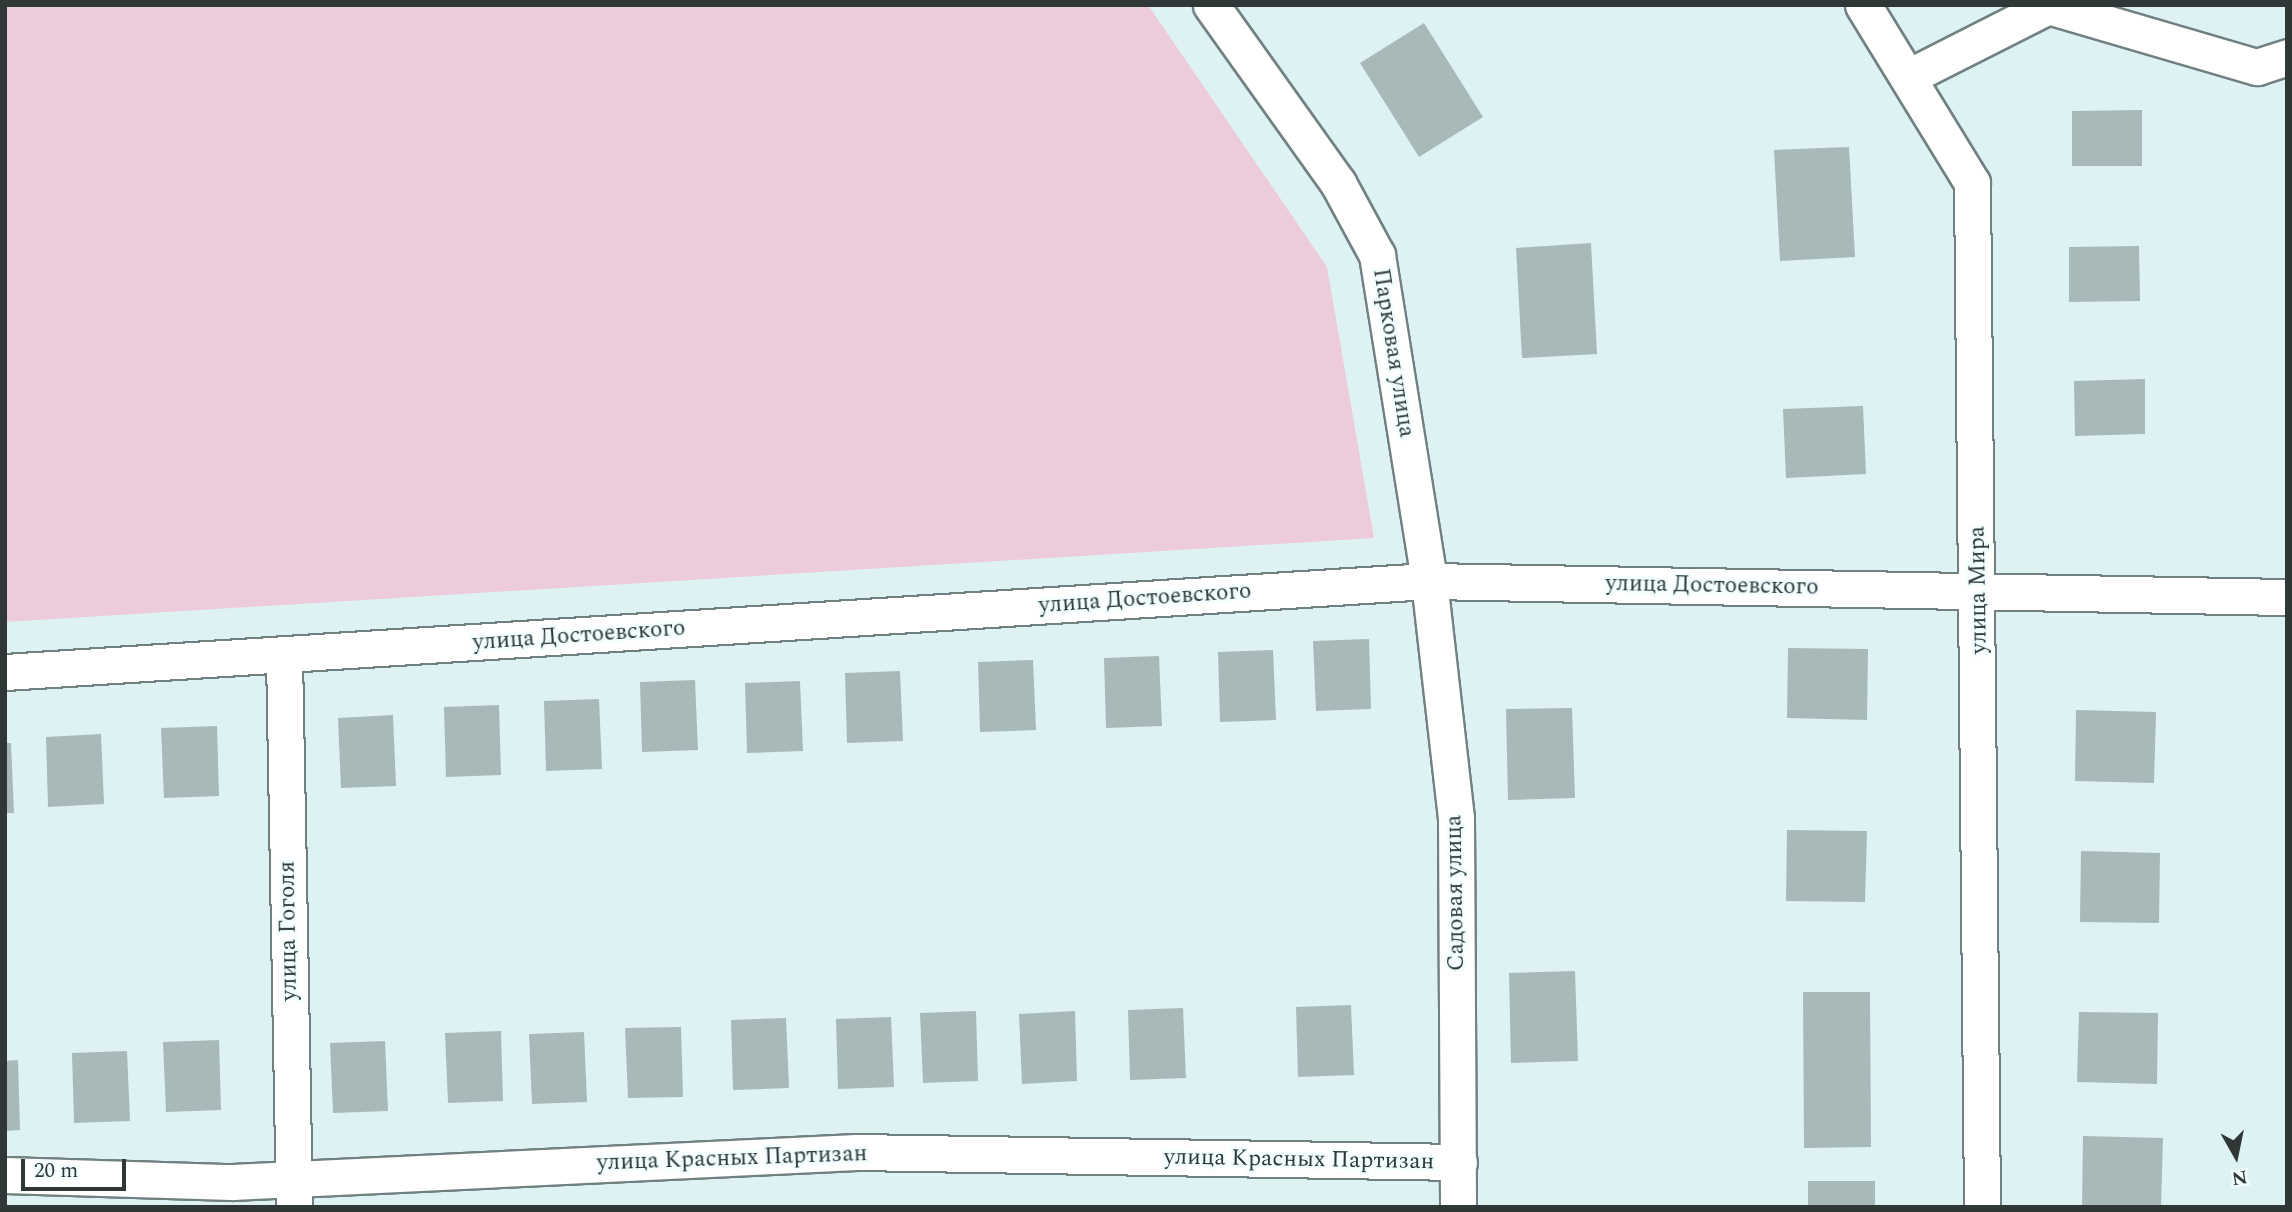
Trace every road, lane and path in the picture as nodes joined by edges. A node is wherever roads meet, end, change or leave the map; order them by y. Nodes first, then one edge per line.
1 (1211, 5) edge
2 (1863, 5) edge
3 (2287, 57) edge
4 (1912, 75) junction
5 (1429, 581) junction
6 (1979, 590) junction
7 (2287, 597) edge
8 (284, 654) junction
9 (5, 672) edge
10 (1459, 1162) junction
11 (5, 1175) edge
12 (293, 1193) edge
13 (1458, 1207) edge
14 (1982, 1207) edge

1 - 5 street, Парковая улица
2 - 4 street, улица Мира
3 - 4 street
4 - 6 street, улица Мира
5 - 6 street, улица Достоевского
5 - 8 street, улица Достоевского
5 - 10 street, Садовая улица
6 - 7 street, улица Достоевского
6 - 14 street, улица Мира
8 - 9 street, улица Достоевского
8 - 12 street, улица Гоголя
10 - 12 street, улица Красных Партизан
10 - 13 street, Садовая улица
11 - 12 street, улица Красных Партизан

